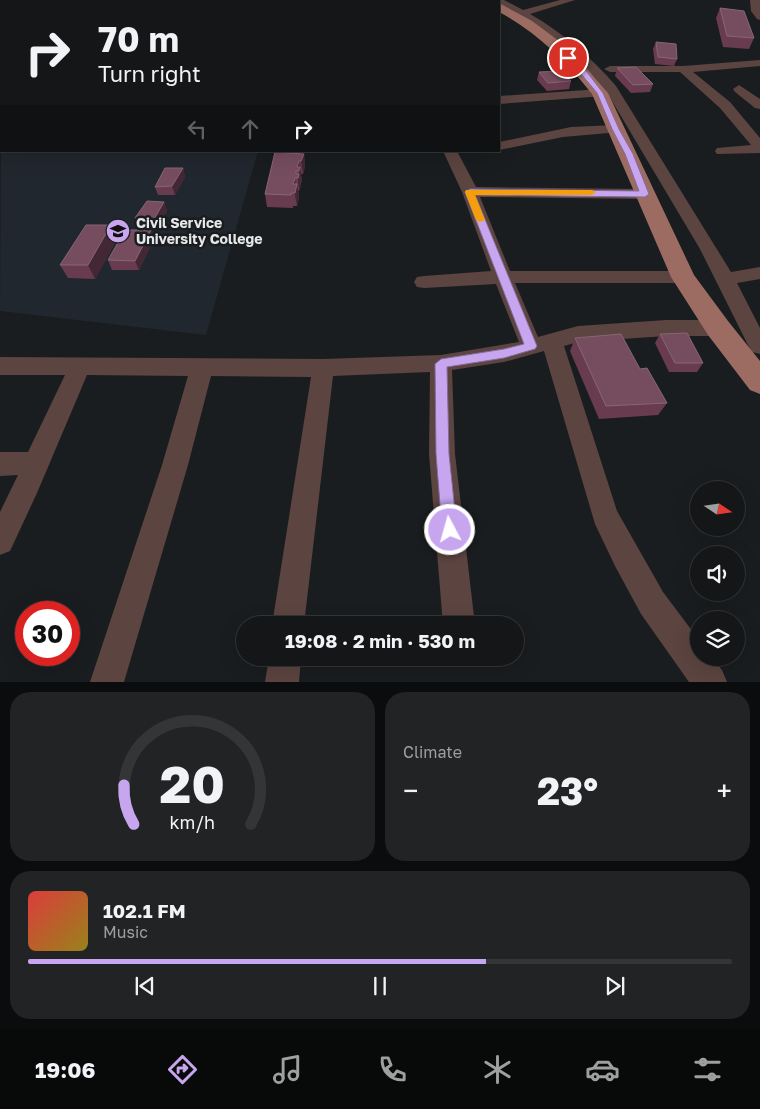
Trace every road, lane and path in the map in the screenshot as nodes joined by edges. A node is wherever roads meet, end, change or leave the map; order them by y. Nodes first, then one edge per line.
1 (570, 0) edge
2 (755, 0) edge
3 (500, 5) edge
4 (500, 7) edge
5 (523, 12) junction
6 (760, 17) edge
7 (760, 63) edge
8 (683, 69) junction
9 (597, 70) junction
10 (739, 89) dead end
11 (600, 93) junction
12 (500, 100) edge
13 (760, 105) edge
14 (760, 116) edge
15 (735, 119) junction
16 (615, 129) junction
17 (500, 146) edge
18 (760, 148) edge
19 (453, 152) edge
20 (722, 152) dead end
21 (470, 192) junction
22 (645, 194) junction
23 (760, 273) edge
24 (503, 277) junction
25 (683, 277) junction
26 (726, 279) junction
27 (424, 282) dead end
28 (718, 328) junction
29 (542, 344) junction
30 (760, 346) edge
31 (441, 364) junction
32 (0, 366) edge
33 (202, 366) junction
34 (79, 368) junction
35 (323, 368) junction
36 (760, 382) edge
37 (36, 463) junction
38 (0, 464) edge
39 (0, 540) edge
40 (289, 616) edge
41 (458, 616) edge
42 (283, 666) edge
43 (107, 682) edge
44 (282, 682) edge
45 (710, 682) edge

1 - 5 street
2 - 6 street
3 - 5 street
4 - 11 main road
5 - 9 street
7 - 8 street
8 - 9 street
8 - 15 street
9 - 26 street
10 - 13 street
11 - 12 street
11 - 16 main road
14 - 15 street
15 - 18 street
16 - 17 street
16 - 22 main road
18 - 20 street
19 - 21 street
21 - 22 street
21 - 24 street
22 - 25 main road
23 - 26 street
24 - 25 street
24 - 27 street
24 - 29 street
25 - 28 main road
26 - 30 street
28 - 29 street
28 - 36 main road
29 - 31 street
29 - 45 street
31 - 35 street
31 - 41 street
32 - 34 street
33 - 34 street
33 - 35 street
33 - 43 street
34 - 37 street
35 - 40 street
37 - 38 street
37 - 39 street
42 - 44 street

